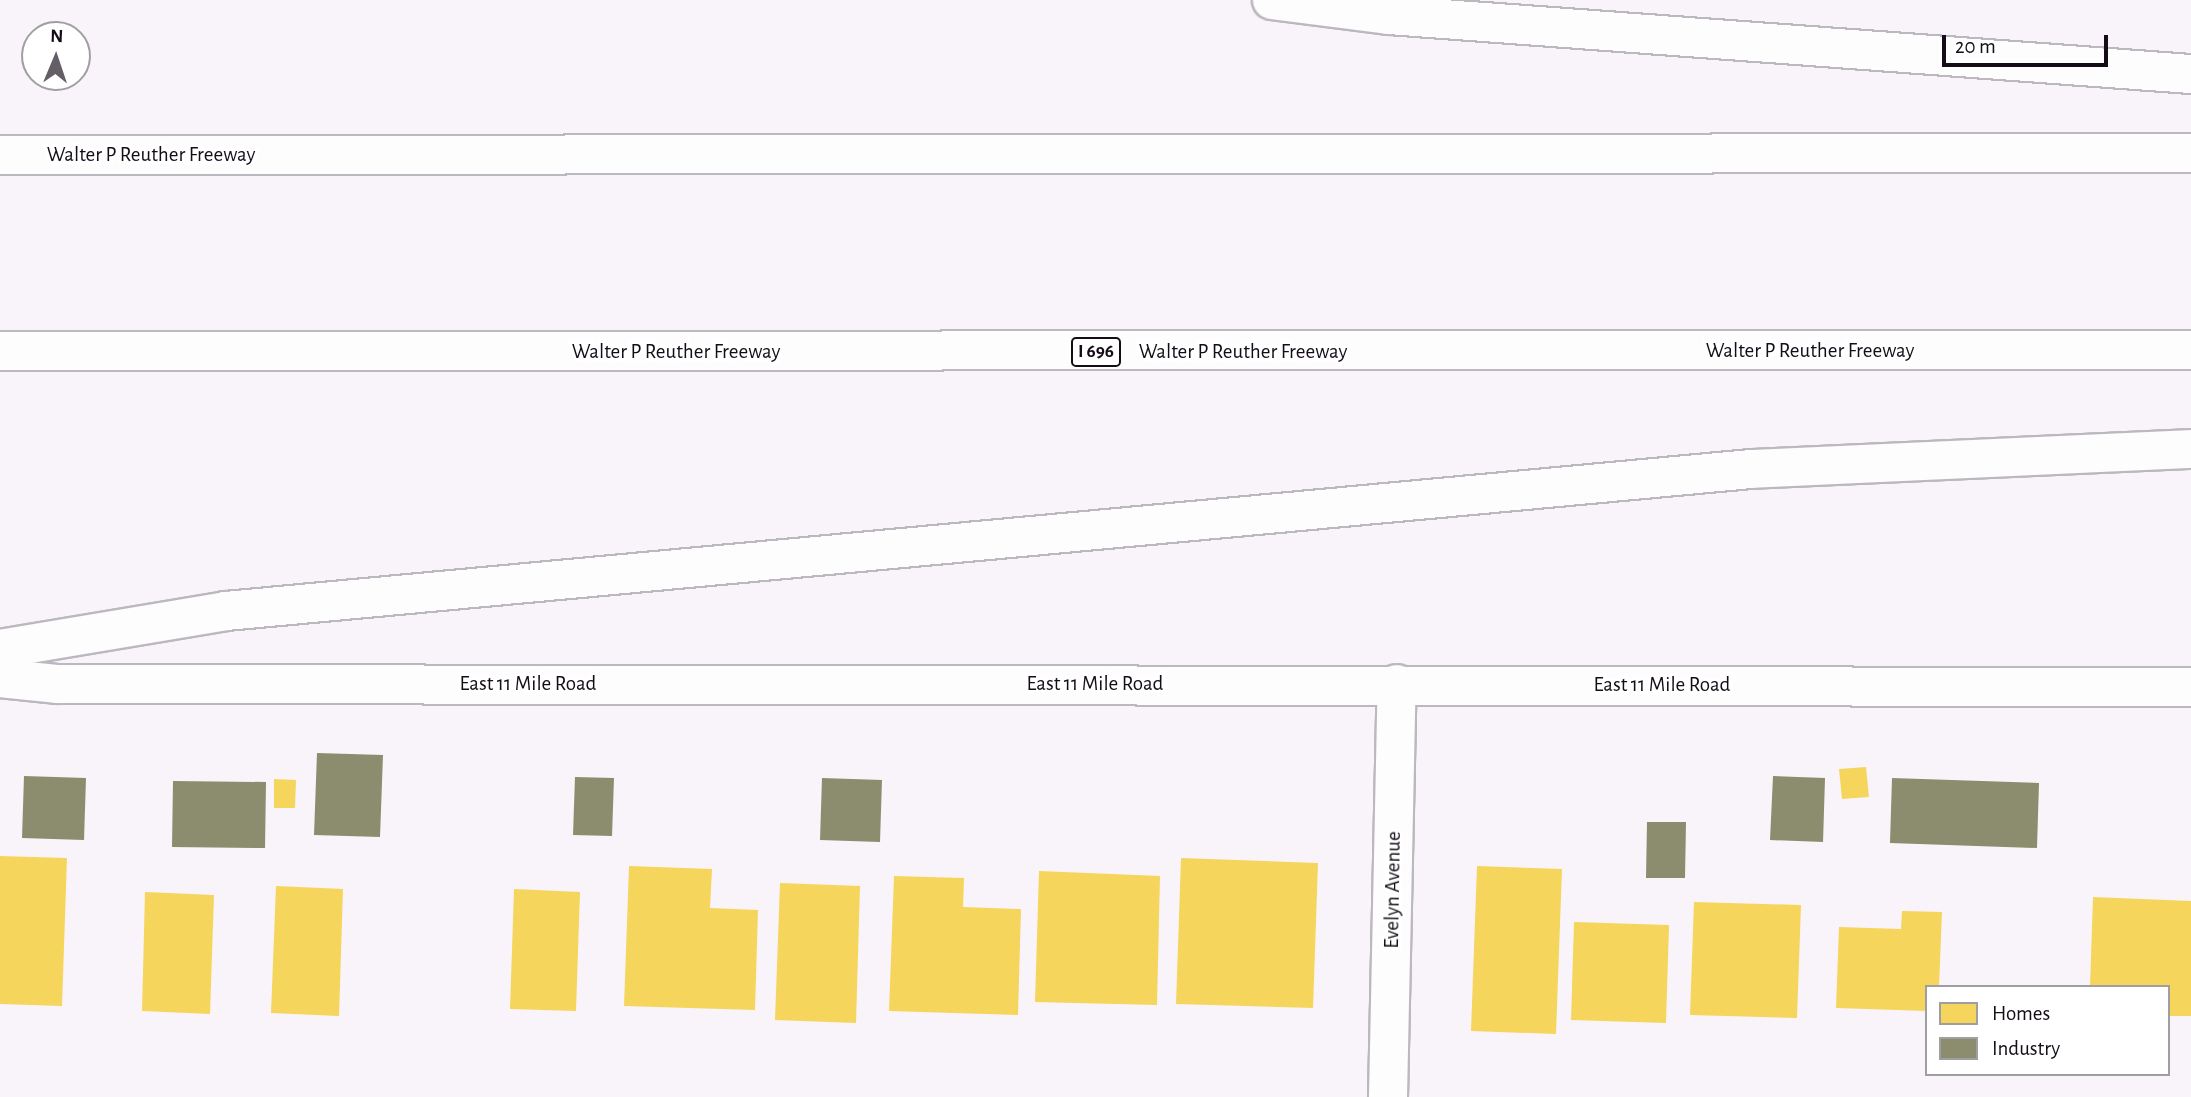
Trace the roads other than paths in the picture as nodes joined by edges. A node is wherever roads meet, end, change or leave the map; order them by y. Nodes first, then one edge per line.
1 (1272, 0) edge
2 (2191, 74) edge
3 (2191, 153) edge
4 (0, 155) edge
5 (2191, 350) edge
6 (0, 352) edge
7 (2191, 449) edge
8 (0, 649) edge
9 (0, 678) edge
10 (1397, 684) junction
11 (2191, 687) edge
12 (1388, 1097) edge

1 - 2 main road
3 - 4 main road, Walter P Reuther Freeway
5 - 6 main road, Walter P Reuther Freeway / I 696
7 - 8 main road
9 - 10 main road, East 11 Mile Road
10 - 11 main road, East 11 Mile Road
10 - 12 main road, Evelyn Avenue

